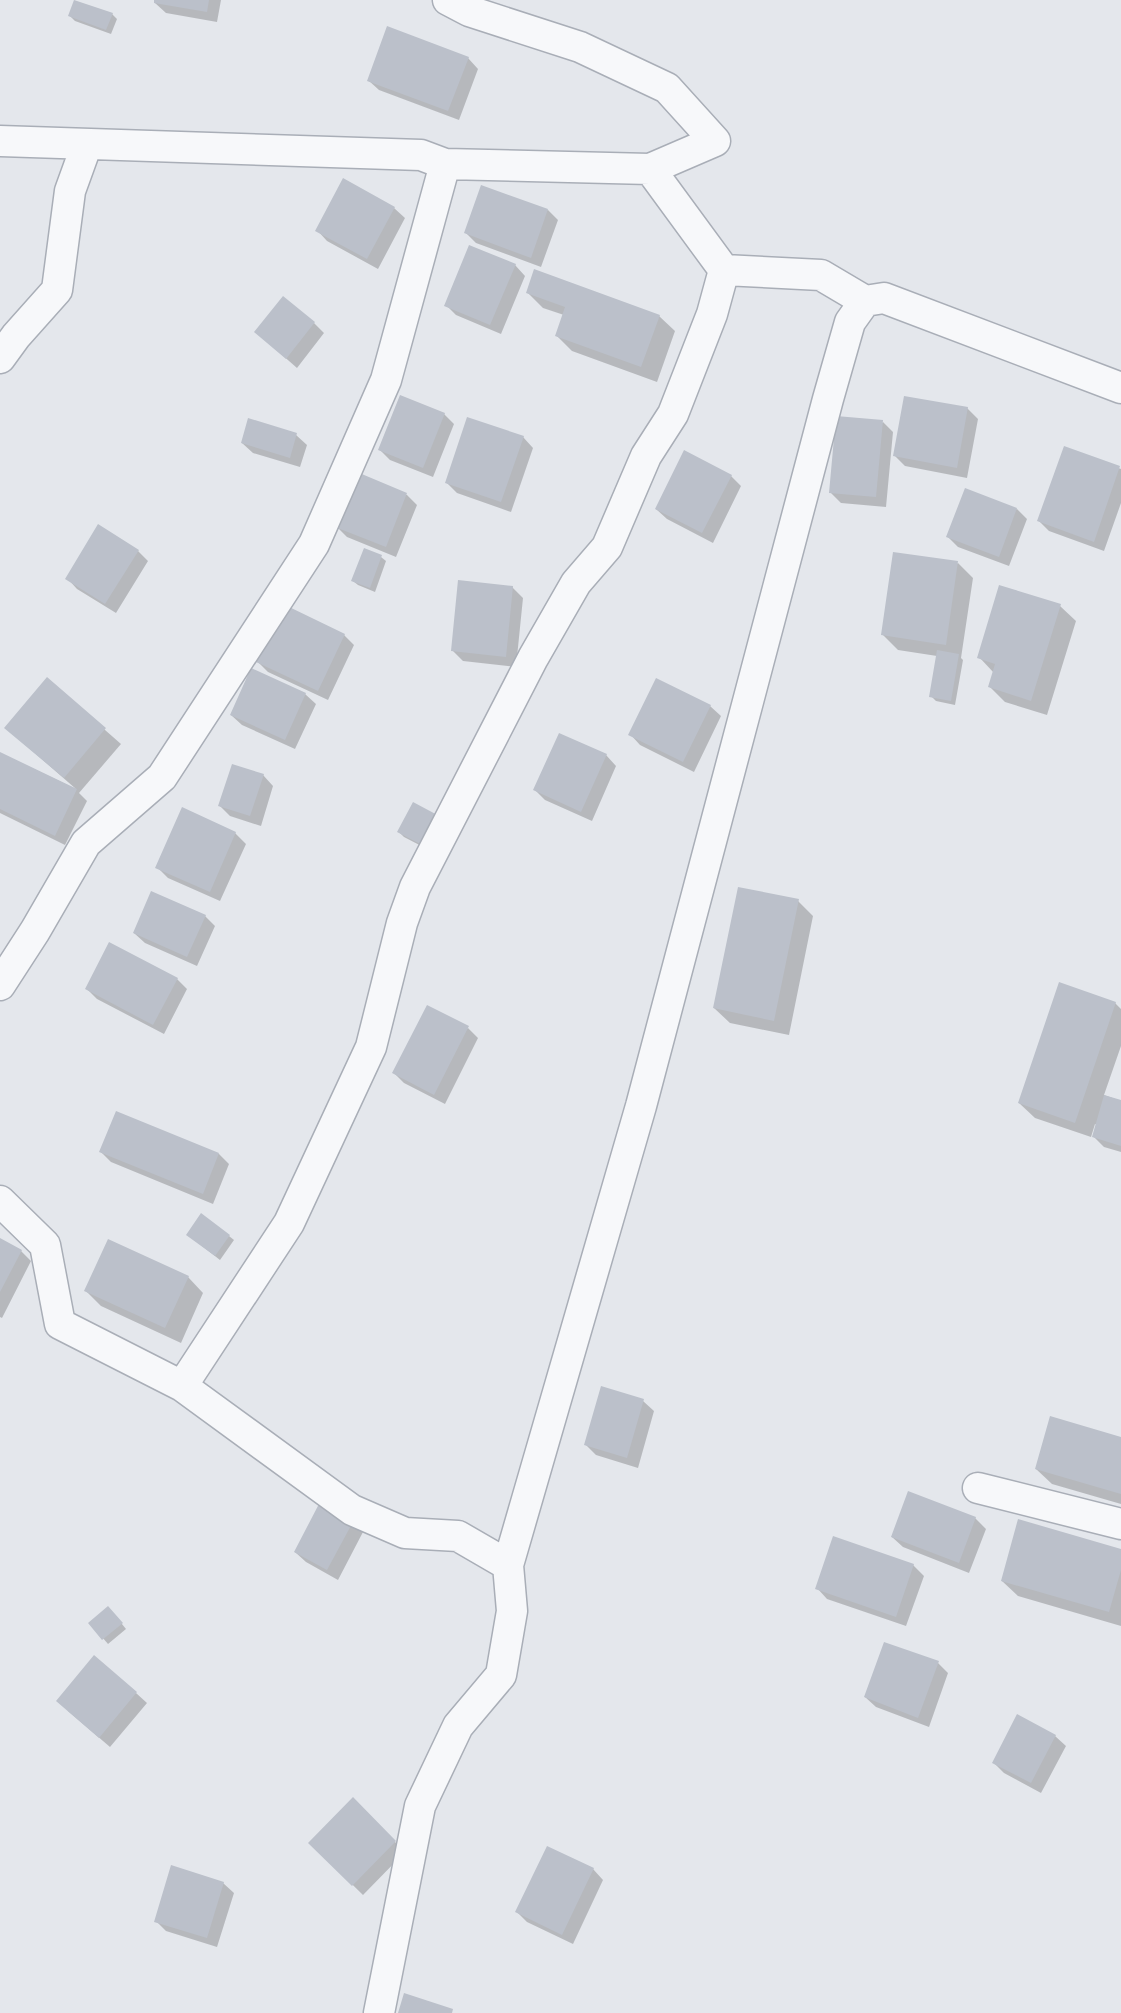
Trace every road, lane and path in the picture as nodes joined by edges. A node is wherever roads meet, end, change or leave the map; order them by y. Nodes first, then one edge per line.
1 (448, 0) edge
2 (0, 141) edge
3 (87, 144) junction
4 (445, 164) junction
5 (650, 169) junction
6 (724, 270) junction
7 (865, 301) junction
8 (0, 358) edge
9 (1121, 388) edge
10 (0, 985) edge
11 (0, 1201) edge
12 (183, 1386) junction
13 (978, 1488) dead end
14 (1121, 1524) edge
15 (508, 1565) junction
16 (379, 2013) edge

1 - 5 street
2 - 3 street
3 - 4 street
3 - 8 street
4 - 5 street
4 - 10 street
5 - 6 street
6 - 7 street
6 - 12 street
7 - 9 street
7 - 15 street
11 - 12 street
12 - 15 street
13 - 14 street
15 - 16 street

